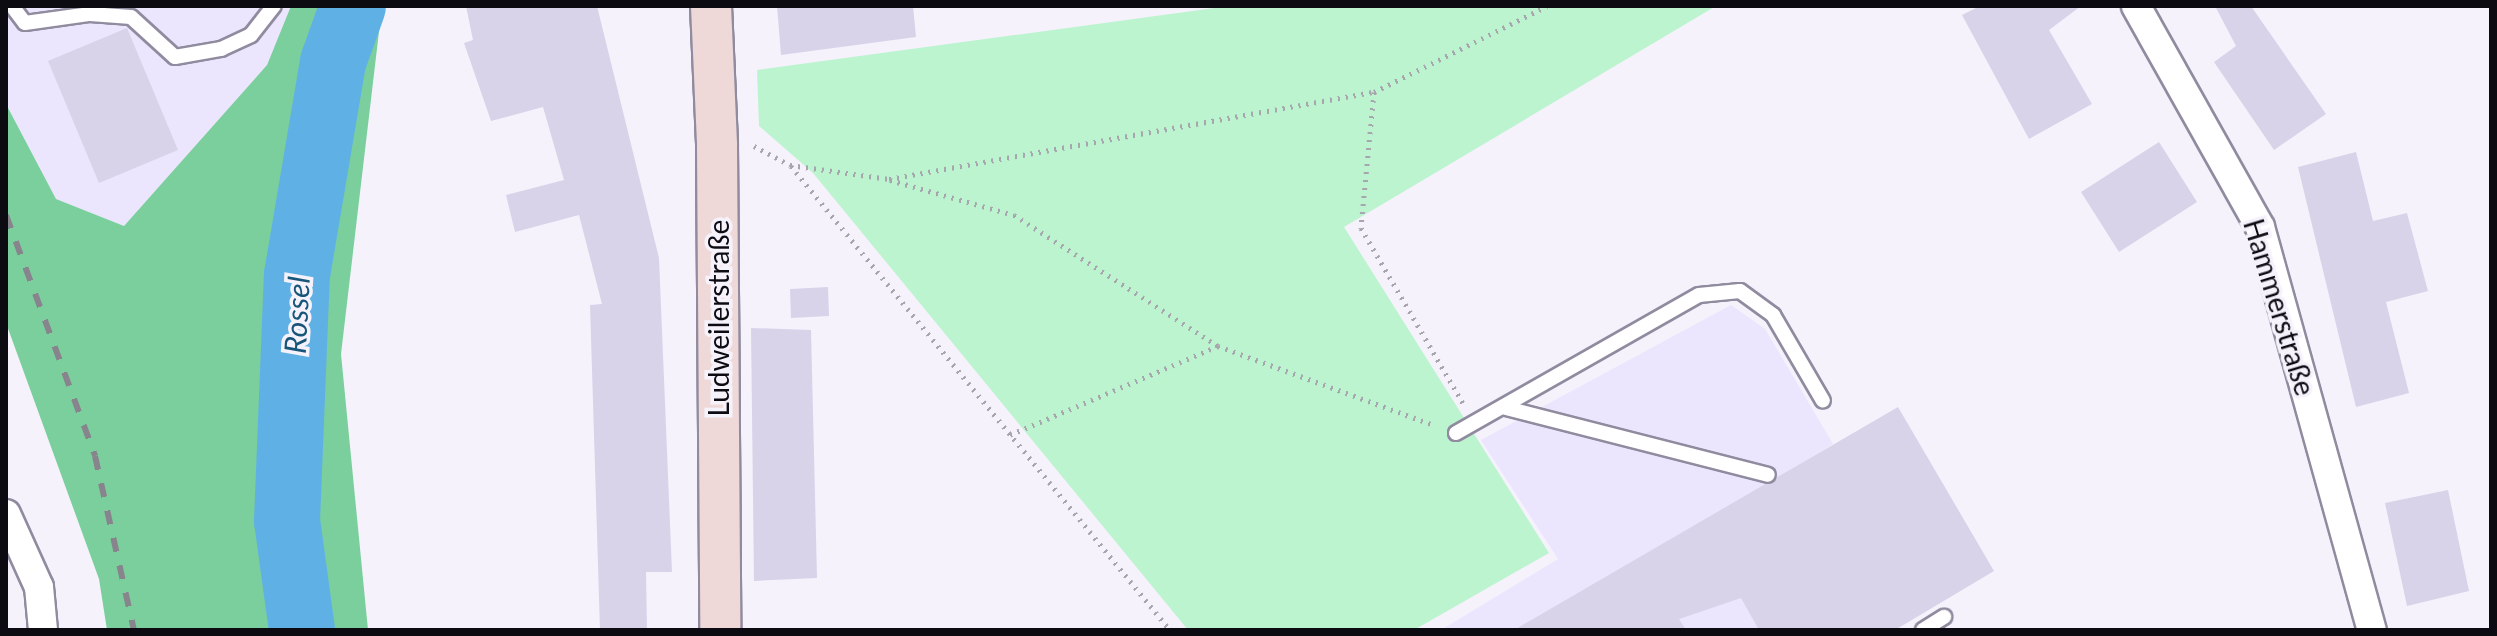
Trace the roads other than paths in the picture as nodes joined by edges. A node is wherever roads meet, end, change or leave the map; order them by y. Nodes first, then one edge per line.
1 (12, 6) edge
2 (274, 6) edge
3 (711, 6) edge
4 (2136, 6) edge
5 (1823, 401) dead end
6 (1506, 408) junction
7 (1456, 433) road end
8 (1768, 475) dead end
9 (6, 514) edge
10 (1944, 617) dead end
11 (43, 630) edge
12 (720, 630) edge
13 (1923, 630) edge
14 (2372, 630) edge

1 - 2 lane
3 - 12 main road, Ludweilerstraße
4 - 14 street, Hammerstraße
5 - 6 lane
6 - 7 lane
6 - 8 lane
9 - 11 street
10 - 13 lane

